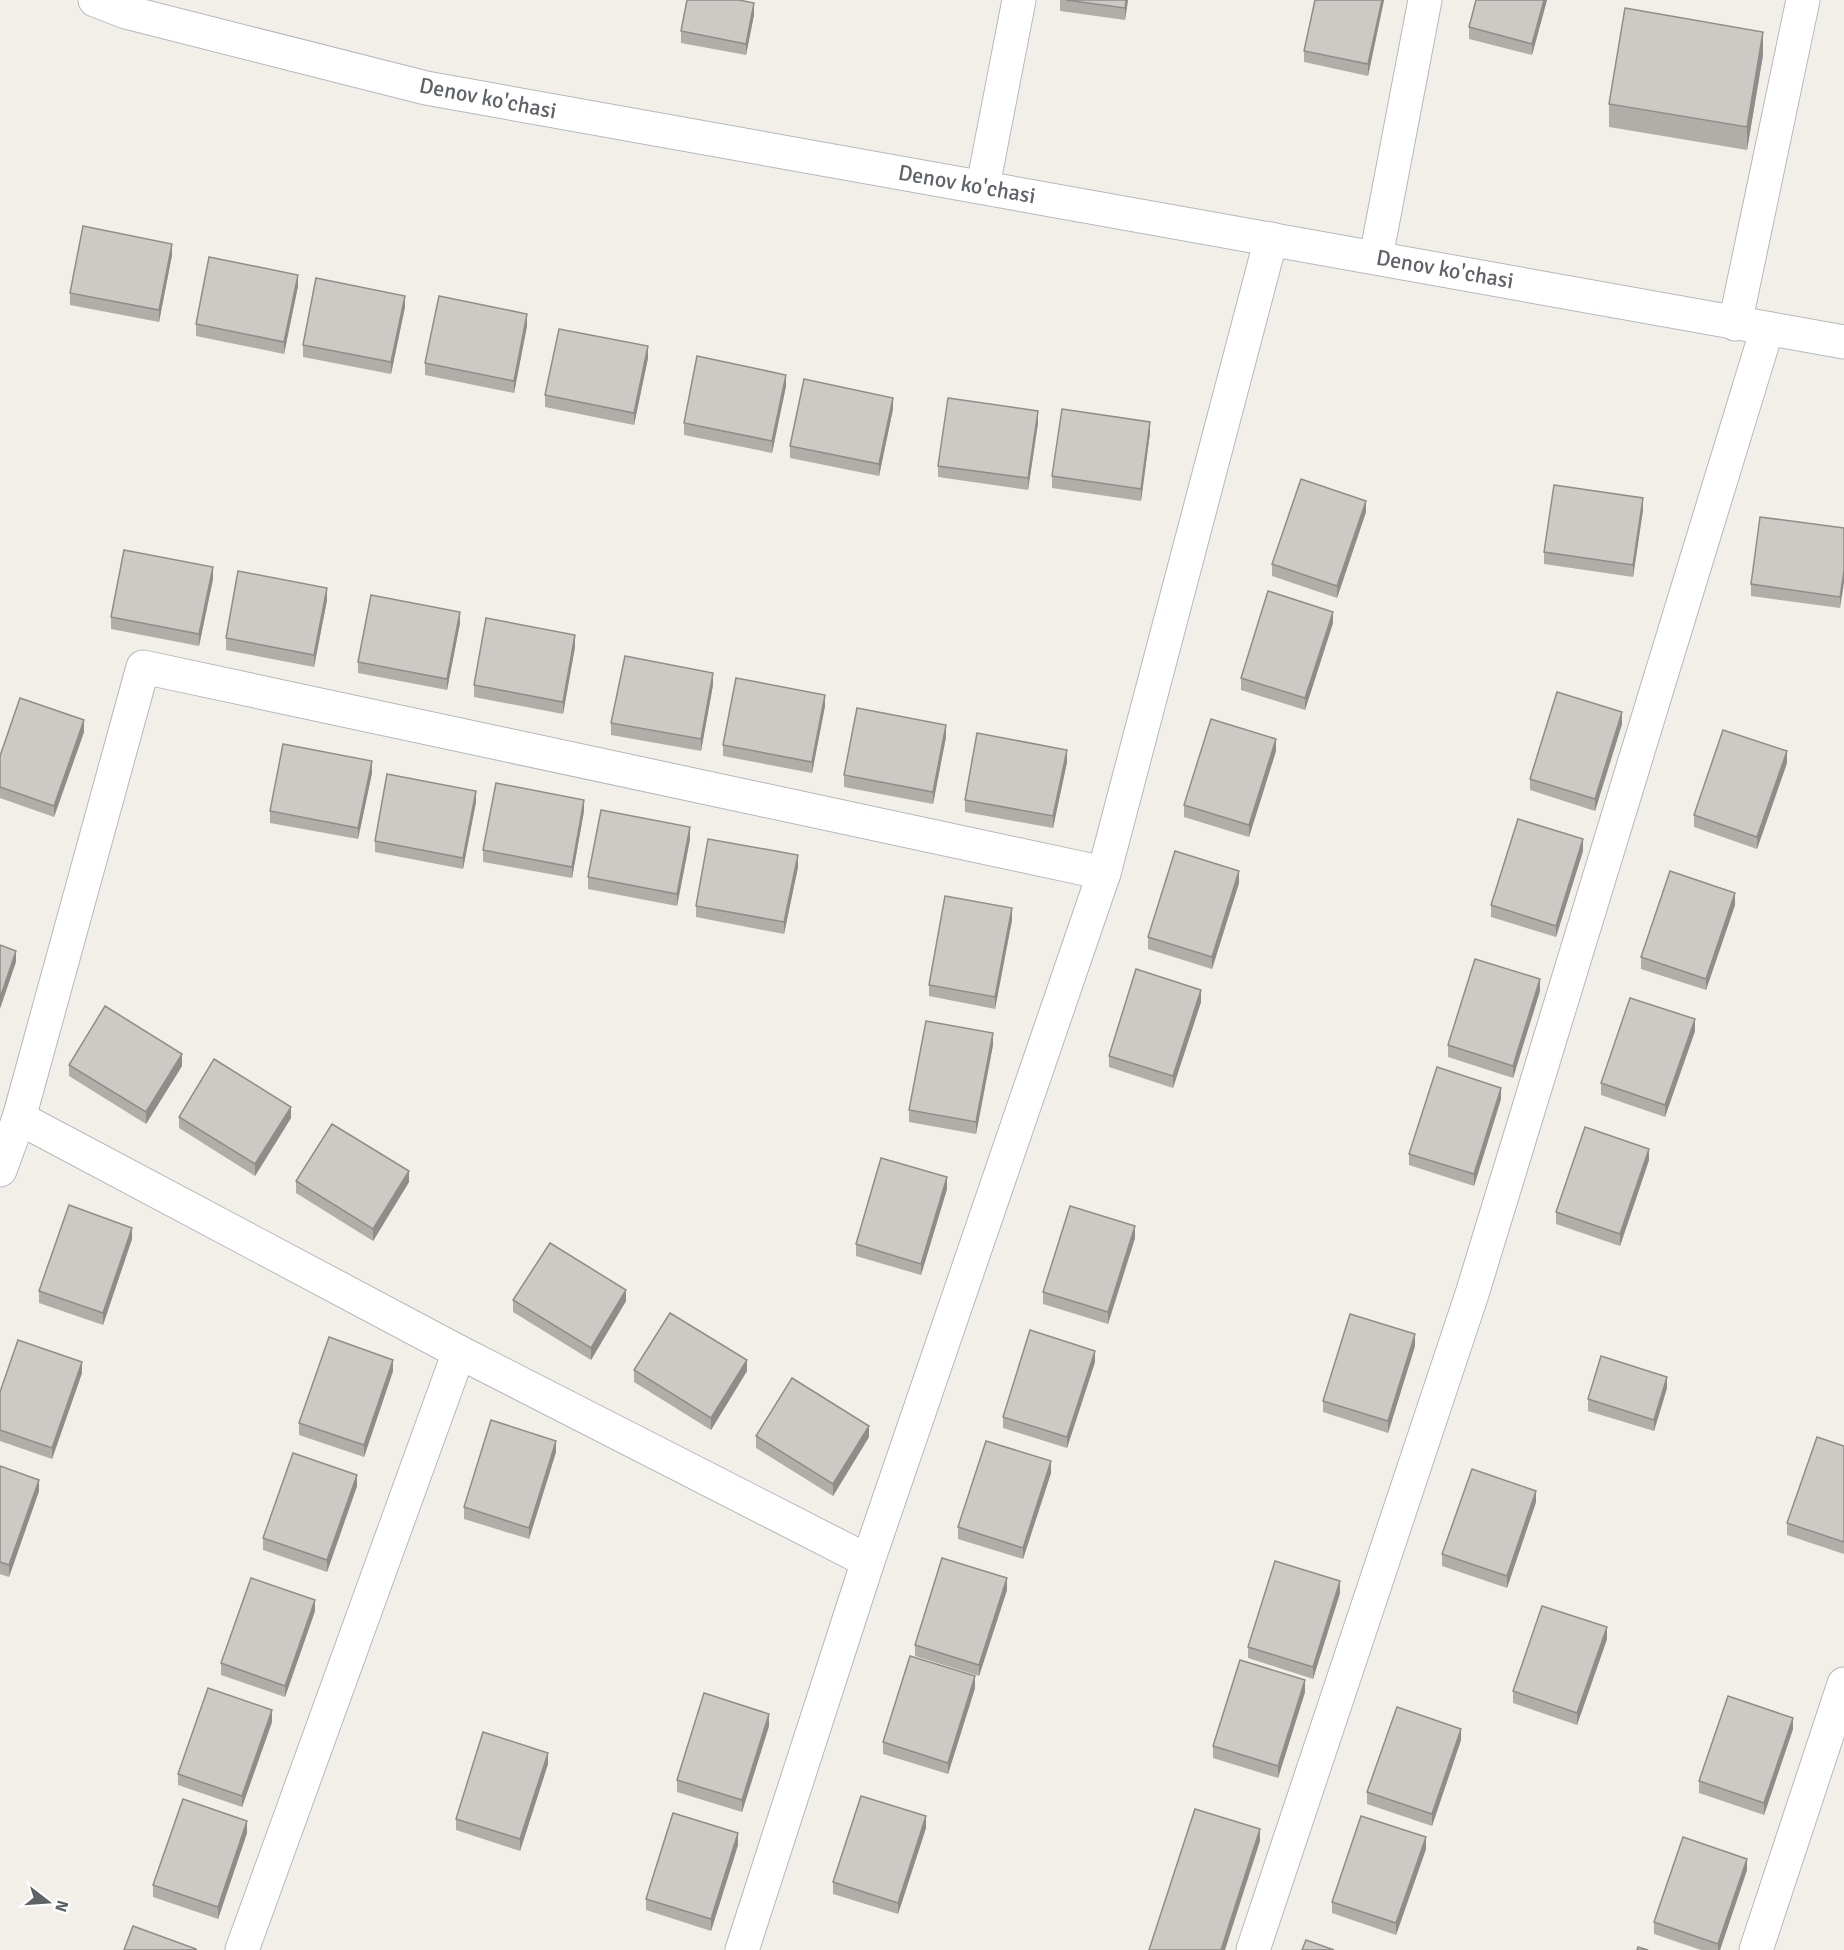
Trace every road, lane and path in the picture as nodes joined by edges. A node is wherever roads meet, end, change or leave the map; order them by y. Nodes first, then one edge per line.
1 (95, 0) edge
2 (1019, 0) edge
3 (1425, 0) edge
4 (1803, 0) edge
5 (983, 186) junction
6 (1271, 239) junction
7 (1376, 256) junction
8 (1735, 324) junction
9 (1767, 329) junction
10 (1844, 342) edge
11 (1104, 873) junction
12 (18, 1118) junction
13 (0, 1170) edge
14 (459, 1352) junction
15 (868, 1561) junction
16 (1844, 1684) edge
17 (242, 1950) edge
18 (742, 1950) edge
19 (1253, 1950) edge
20 (1756, 1950) edge

1 - 5 street, Denov ko'chasi
2 - 5 street
3 - 7 street
4 - 8 street
5 - 6 street, Denov ko'chasi
6 - 7 street, Denov ko'chasi
6 - 11 street
7 - 8 street, Denov ko'chasi
8 - 9 street, Denov ko'chasi
9 - 10 street, Denov ko'chasi
9 - 19 street
11 - 12 street
11 - 15 street
12 - 13 street
12 - 14 street
14 - 15 street
14 - 17 street
15 - 18 street
16 - 20 street

